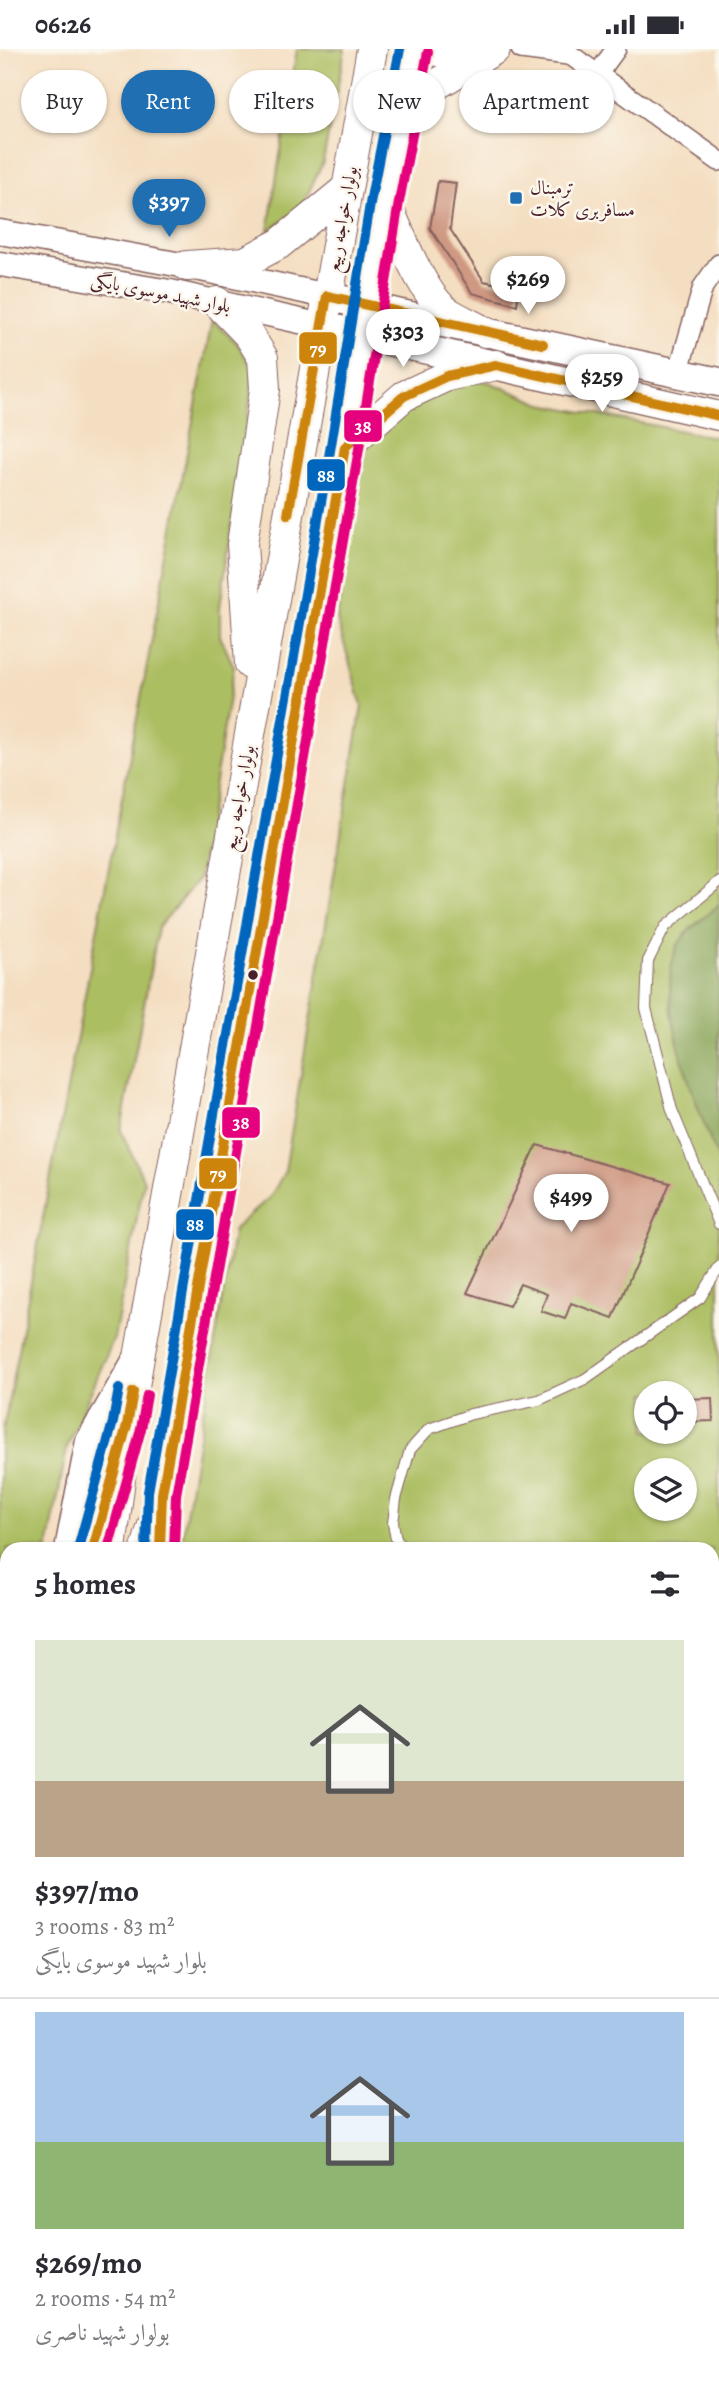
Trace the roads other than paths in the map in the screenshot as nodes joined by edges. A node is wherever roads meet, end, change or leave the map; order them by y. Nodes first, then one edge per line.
1 (372, 49) edge
2 (414, 49) edge
3 (434, 49) edge
4 (469, 49) edge
5 (495, 49) edge
6 (521, 49) edge
7 (616, 49) edge
8 (565, 52) edge
9 (410, 70) edge
10 (590, 70) edge
11 (601, 70) edge
12 (445, 80) edge
13 (614, 87) edge
14 (398, 133) edge
15 (719, 161) edge
16 (345, 190) junction
17 (384, 200) junction
18 (0, 232) edge
19 (0, 264) edge
20 (719, 264) edge
21 (187, 266) junction
22 (327, 296) junction
23 (217, 302) junction
24 (368, 306) junction
25 (322, 326) junction
26 (485, 332) junction
27 (363, 335) junction
28 (496, 365) junction
29 (678, 373) junction
30 (719, 382) edge
31 (719, 416) edge
32 (345, 447) junction
33 (254, 710) junction
34 (719, 882) edge
35 (719, 1224) edge
36 (719, 1268) edge
37 (140, 1351) junction
38 (127, 1425) junction
39 (162, 1494) junction
40 (67, 1542) edge
41 (95, 1542) edge
42 (112, 1542) edge
43 (148, 1542) edge
44 (160, 1542) edge
45 (168, 1542) edge
46 (398, 1542) edge

1 - 16 main road, بولوار خواجه ربیع
2 - 9 main road, بولوار خواجه ربیع
3 - 4 main road
5 - 6 street
5 - 12 main road
6 - 8 street
7 - 11 street
8 - 10 street
13 - 15 street
14 - 17 main road, بولوار خواجه ربیع
16 - 21 main road
16 - 22 main road, بولوار خواجه ربیع
17 - 24 main road, بولوار خواجه ربیع
17 - 26 main road
18 - 21 street, بلوار شهید موسوی بایگی
19 - 23 street, بلوار شهید موسوی بایگی
20 - 29 street
21 - 22 street, بلوار شهید موسوی بایگی
22 - 24 main road
22 - 25 main road, بولوار خواجه ربیع
23 - 25 street, بلوار شهید موسوی بایگی
23 - 33 main road
24 - 26 main road
24 - 27 main road, بولوار خواجه ربیع
25 - 27 main road
25 - 33 main road, بولوار خواجه ربیع
26 - 29 main road
27 - 28 main road
27 - 32 main road, بولوار خواجه ربیع
28 - 31 main road
28 - 32 main road
29 - 30 main road
32 - 39 main road, بولوار خواجه ربیع
33 - 37 main road, بولوار خواجه ربیع
34 - 35 lane
36 - 46 lane
37 - 38 main road, بولوار خواجه ربیع
37 - 40 street
38 - 41 main road
38 - 42 main road, بولوار خواجه ربیع
39 - 43 main road, بولوار خواجه ربیع
39 - 44 main road
39 - 45 street

